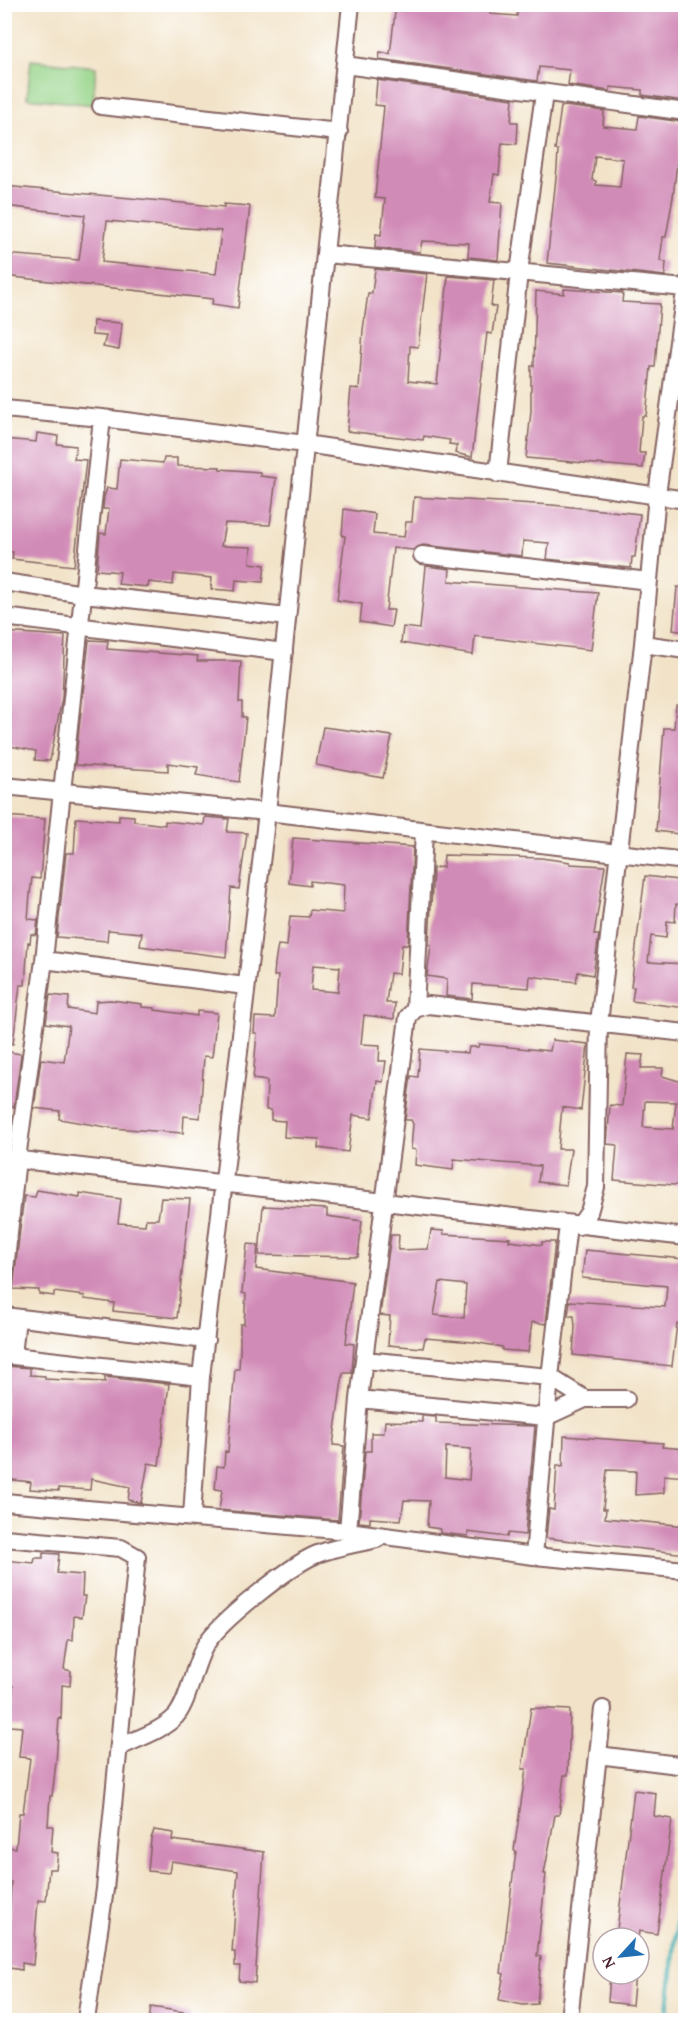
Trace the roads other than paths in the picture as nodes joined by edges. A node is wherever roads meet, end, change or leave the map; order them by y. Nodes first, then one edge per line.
1 (351, 4) edge
2 (345, 65) junction
3 (543, 94) junction
4 (101, 106) dead end
5 (686, 112) edge
6 (339, 132) junction
7 (326, 254) junction
8 (519, 272) junction
9 (686, 284) edge
10 (685, 288) edge
11 (684, 321) edge
12 (4, 409) edge
13 (102, 418) junction
14 (305, 444) junction
15 (498, 474) junction
16 (657, 495) junction
17 (686, 500) edge
18 (422, 555) dead end
19 (649, 581) junction
20 (4, 582) edge
21 (84, 594) junction
22 (4, 617) edge
23 (287, 617) junction
24 (79, 628) junction
25 (644, 644) junction
26 (686, 650) edge
27 (284, 652) junction
28 (4, 786) edge
29 (62, 793) junction
30 (267, 812) junction
31 (424, 831) junction
32 (618, 853) junction
33 (686, 861) edge
34 (44, 960) junction
35 (245, 986) junction
36 (415, 1009) junction
37 (599, 1023) junction
38 (686, 1033) edge
39 (10, 1158) edge
40 (223, 1185) junction
41 (385, 1202) junction
42 (573, 1226) junction
43 (686, 1237) edge
44 (4, 1279) edge
45 (11, 1317) edge
46 (206, 1340) junction
47 (9, 1356) edge
48 (364, 1360) junction
49 (201, 1377) junction
50 (550, 1377) junction
51 (359, 1399) junction
52 (585, 1399) junction
53 (626, 1399) dead end
54 (546, 1417) junction
55 (4, 1502) edge
56 (192, 1517) junction
57 (348, 1531) junction
58 (387, 1537) junction
59 (4, 1538) edge
60 (534, 1556) junction
61 (686, 1570) edge
62 (603, 1709) dead end
63 (120, 1747) junction
64 (598, 1755) junction
65 (680, 1766) edge
66 (86, 2020) edge
67 (569, 2020) edge

1 - 2 street
2 - 3 street
2 - 6 street
3 - 5 street
3 - 8 street
4 - 6 street
6 - 7 street
7 - 8 street
7 - 14 street
8 - 10 street
8 - 15 street
9 - 10 street
10 - 11 street
11 - 16 street
12 - 13 street
13 - 14 street
13 - 21 street
14 - 15 street
14 - 23 street
15 - 16 street
16 - 17 street
16 - 19 street
18 - 19 street
19 - 25 street
20 - 21 street
21 - 23 street
21 - 24 street
22 - 24 street
23 - 27 street
24 - 27 street
24 - 29 street
25 - 26 street
25 - 32 street
27 - 30 street
28 - 29 street
29 - 30 street
29 - 34 street
30 - 31 street
30 - 35 street
31 - 32 street
31 - 36 street
32 - 33 street
32 - 37 street
34 - 35 street
34 - 39 street
35 - 40 street
36 - 37 street
36 - 41 street
37 - 38 street
37 - 42 street
39 - 40 street
39 - 44 street
40 - 41 street
40 - 46 street
41 - 42 street
41 - 48 street
42 - 43 street
42 - 50 street
45 - 46 street
45 - 47 street
46 - 49 street
47 - 49 street
48 - 50 street
48 - 51 street
49 - 56 street
50 - 52 street
50 - 54 street
51 - 54 street
51 - 57 street
52 - 53 street
52 - 54 street
54 - 60 street
55 - 56 street
56 - 57 street
57 - 58 street
58 - 60 street
58 - 63 street
59 - 63 street
60 - 61 street
62 - 64 street
63 - 66 street
64 - 65 street
64 - 67 street

